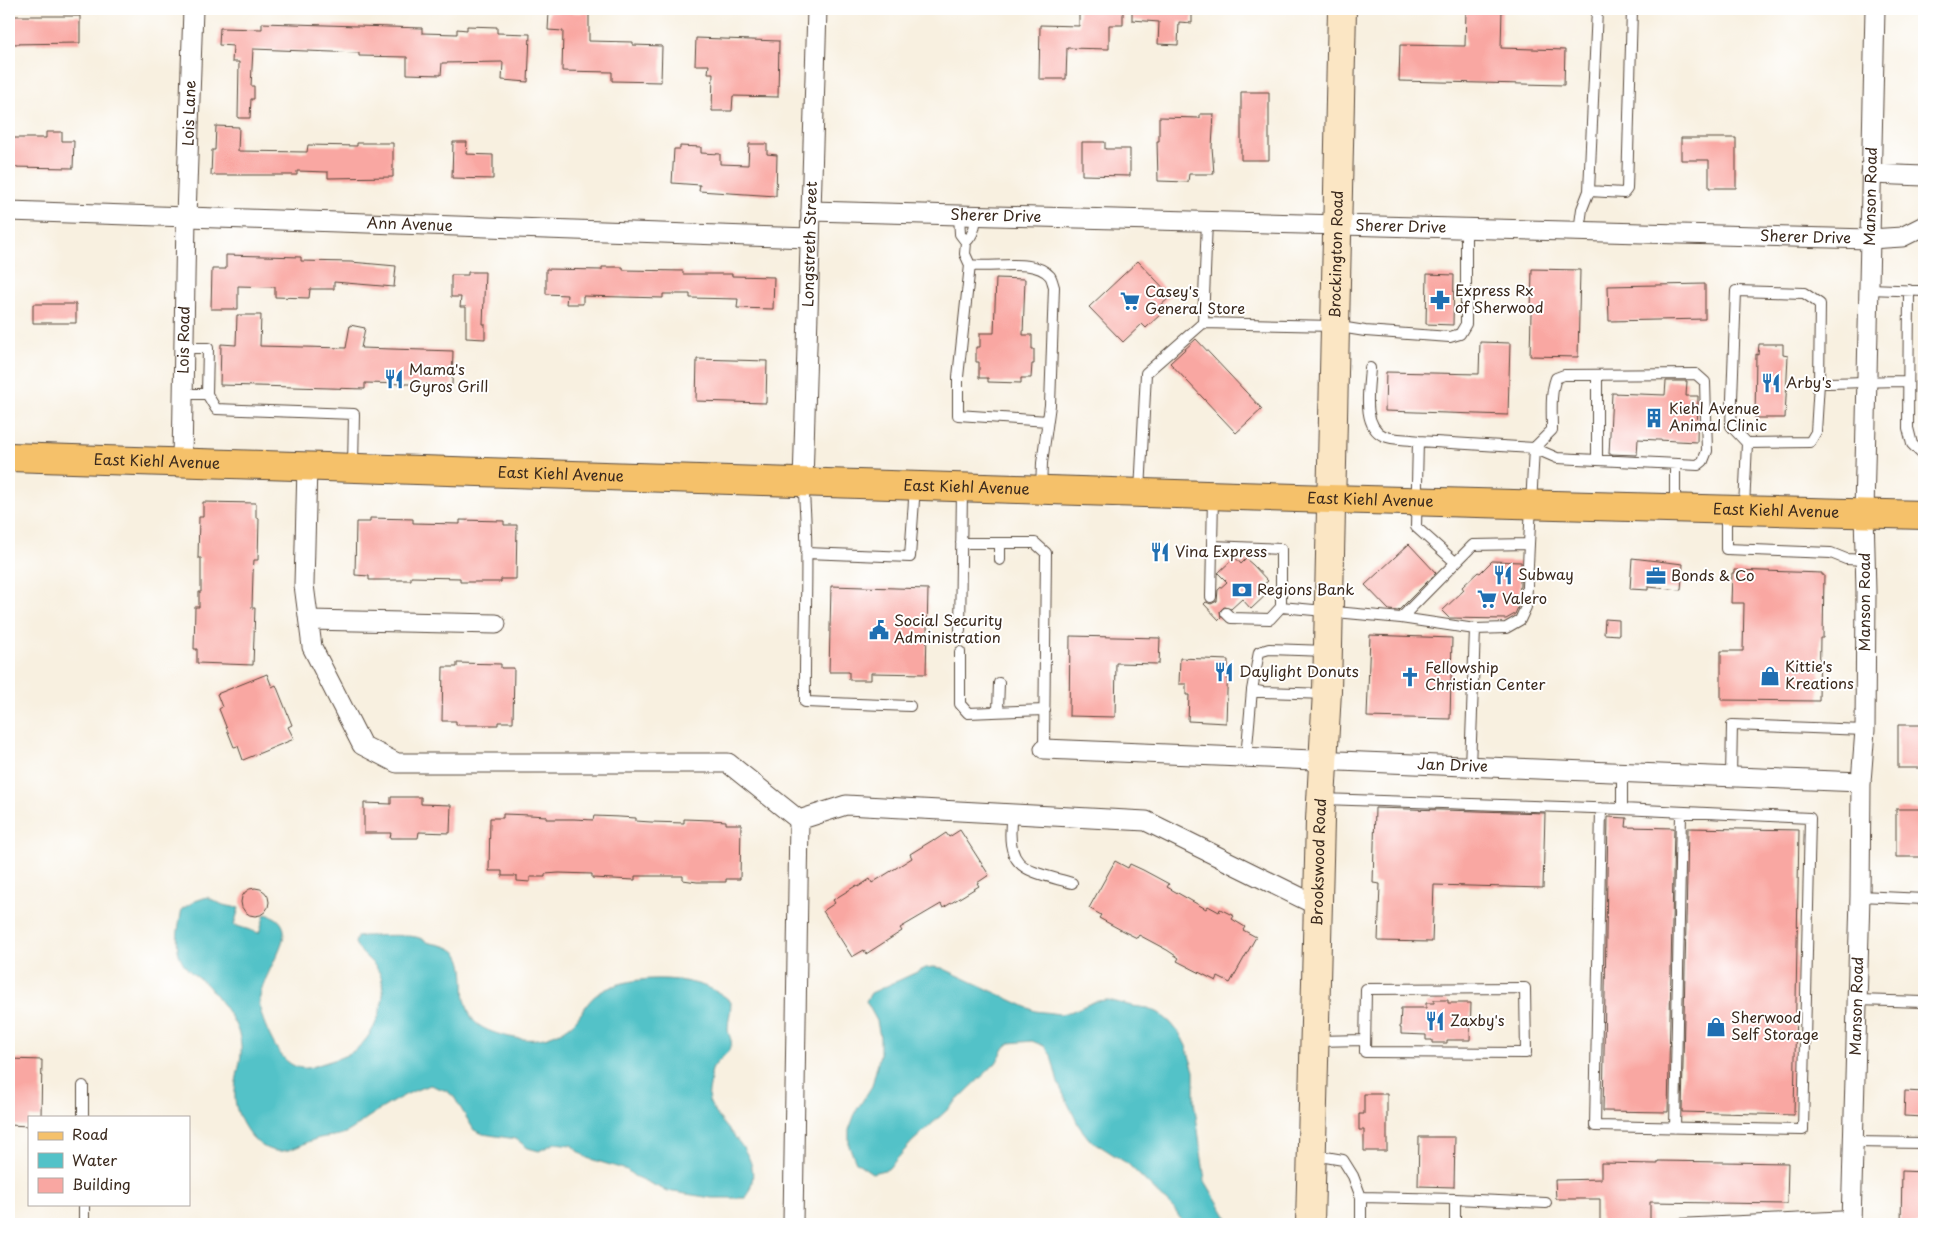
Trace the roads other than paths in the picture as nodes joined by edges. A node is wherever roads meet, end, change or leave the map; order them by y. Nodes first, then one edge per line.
1 (193, 9) edge
2 (817, 9) edge
3 (1342, 9) edge
4 (1597, 9) edge
5 (1632, 9) edge
6 (1875, 9) edge
7 (1871, 174) junction
8 (1924, 176) edge
9 (1589, 192) junction
10 (9, 211) edge
11 (811, 211) junction
12 (967, 215) junction
13 (186, 217) junction
14 (1207, 222) junction
15 (1337, 225) junction
16 (1924, 226) edge
17 (1466, 228) junction
18 (1579, 232) junction
19 (810, 238) junction
20 (1870, 239) junction
21 (966, 242) junction
22 (970, 265) junction
23 (1869, 289) junction
24 (1909, 290) junction
25 (1924, 291) edge
26 (1203, 323) junction
27 (1334, 326) junction
28 (184, 348) junction
29 (1370, 368) dead end
30 (1598, 375) junction
31 (1867, 380) junction
32 (1908, 381) junction
33 (1819, 383) junction
34 (183, 394) junction
35 (207, 394) junction
36 (1048, 421) junction
37 (1418, 441) junction
38 (1747, 443) junction
39 (1534, 448) junction
40 (1924, 456) edge
41 (9, 457) edge
42 (1597, 460) junction
43 (182, 462) junction
44 (1675, 464) junction
45 (307, 466) junction
46 (353, 468) junction
47 (803, 482) junction
48 (915, 485) junction
49 (962, 487) junction
50 (1041, 490) junction
51 (1140, 493) junction
52 (1213, 495) junction
53 (1330, 499) junction
54 (1416, 501) junction
55 (1531, 504) junction
56 (1675, 508) junction
57 (1735, 510) junction
58 (1864, 513) junction
59 (1924, 515) edge
60 (961, 543) junction
61 (1000, 543) junction
62 (1528, 544) junction
63 (1212, 546) junction
64 (806, 553) junction
65 (1000, 560) dead end
66 (1865, 560) junction
67 (1455, 562) junction
68 (1212, 597) dead end
69 (1281, 608) junction
70 (1328, 612) junction
71 (1226, 613) dead end
72 (1401, 618) junction
73 (309, 620) junction
74 (496, 624) dead end
75 (1475, 629) junction
76 (960, 631) dead end
77 (1328, 651) junction
78 (960, 652) dead end
79 (998, 682) dead end
80 (1252, 690) junction
81 (1327, 694) junction
82 (910, 706) dead end
83 (998, 710) junction
84 (1045, 710) junction
85 (1864, 730) junction
86 (1044, 749) joint
87 (1246, 758) junction
88 (1323, 761) junction
89 (1470, 767) junction
90 (1622, 773) junction
91 (1731, 777) junction
92 (1861, 782) junction
93 (1321, 799) junction
94 (1601, 808) junction
95 (1622, 809) junction
96 (1681, 812) junction
97 (1012, 814) junction
98 (799, 820) junction
99 (1072, 884) dead end
100 (1860, 896) junction
101 (1924, 899) edge
102 (1318, 906) junction
103 (1857, 1000) junction
104 (1924, 1002) edge
105 (1315, 1040) junction
106 (1365, 1040) junction
107 (83, 1086) dead end
108 (83, 1116) edge
109 (1675, 1128) junction
110 (1853, 1142) junction
111 (1924, 1143) edge
112 (1312, 1155) junction
113 (1361, 1197) junction
114 (1455, 1199) junction
115 (1546, 1203) dead end
116 (84, 1206) edge
117 (1851, 1220) edge
118 (84, 1224) edge
119 (793, 1224) edge
120 (1310, 1224) edge
121 (1360, 1224) edge
122 (1455, 1224) edge
123 (1677, 1224) edge

1 - 13 street, Lois Lane
2 - 11 street, Longstreth Street
3 - 15 main road, Brockington Road
4 - 9 lane
5 - 9 lane
6 - 7 street, Manson Road
7 - 8 street
7 - 20 street, Manson Road
9 - 18 lane
10 - 13 street, Ann Avenue
11 - 12 street, Sherer Drive
11 - 19 street, Longstreth Street
12 - 14 street, Sherer Drive
12 - 21 lane
12 - 21 lane
13 - 19 street, Ann Avenue
13 - 28 street, Lois Road
14 - 15 street, Sherer Drive
14 - 26 lane
15 - 17 street, Sherer Drive
15 - 27 main road, Brockington Road
16 - 20 street, Sherer Drive
17 - 18 street, Sherer Drive
17 - 27 lane
18 - 20 street, Sherer Drive
19 - 47 street, Longstreth Street
20 - 23 street, Manson Road
21 - 22 lane
22 - 36 lane
22 - 36 lane
23 - 24 lane
23 - 31 street, Manson Road
24 - 25 lane
24 - 32 lane
26 - 27 lane
26 - 51 lane
27 - 53 main road, Brockington Road
28 - 34 street, Lois Road
28 - 35 lane
29 - 37 lane
30 - 39 lane
30 - 42 lane
30 - 44 lane
31 - 32 lane
31 - 33 lane
31 - 58 street, Manson Road
32 - 40 lane
33 - 38 lane
33 - 38 lane
34 - 35 lane
34 - 43 street, Lois Road
35 - 46 lane
36 - 50 lane
37 - 39 lane
37 - 54 lane
38 - 57 lane
39 - 42 lane
39 - 55 lane
41 - 43 main road, East Kiehl Avenue
42 - 44 lane
43 - 45 main road, East Kiehl Avenue
44 - 56 lane
45 - 46 main road, East Kiehl Avenue
45 - 73 street
46 - 47 main road, East Kiehl Avenue
47 - 48 main road, East Kiehl Avenue
47 - 64 lane
48 - 49 main road, East Kiehl Avenue
48 - 64 lane
49 - 50 main road, East Kiehl Avenue
49 - 60 lane
50 - 51 main road, East Kiehl Avenue
51 - 52 main road, East Kiehl Avenue
52 - 53 main road, East Kiehl Avenue
52 - 63 lane
53 - 54 main road, East Kiehl Avenue
53 - 70 main road, Brookswood Road
54 - 55 main road, East Kiehl Avenue
54 - 67 lane
55 - 56 main road, East Kiehl Avenue
55 - 62 lane
56 - 57 main road, East Kiehl Avenue
57 - 58 main road, East Kiehl Avenue
57 - 66 lane
58 - 59 main road, East Kiehl Avenue
58 - 66 street, Manson Road
60 - 61 lane
60 - 76 lane
61 - 65 lane
61 - 84 lane
62 - 67 lane
62 - 75 lane
63 - 68 lane
63 - 69 lane
64 - 82 lane
66 - 85 street, Manson Road
67 - 72 lane
69 - 70 lane
69 - 71 lane
70 - 72 lane
70 - 77 main road, Brookswood Road
72 - 75 lane
73 - 74 street
73 - 98 street
75 - 89 lane
77 - 80 lane
77 - 81 main road, Brookswood Road
78 - 83 lane
79 - 83 lane
80 - 81 lane
80 - 87 lane
81 - 88 main road, Brookswood Road
83 - 84 lane
84 - 86 lane
85 - 91 lane
85 - 92 street, Manson Road
86 - 87 street, Jan Drive
87 - 88 street, Jan Drive
88 - 89 street, Jan Drive
88 - 93 main road, Brookswood Road
89 - 90 street, Jan Drive
90 - 91 street, Jan Drive
90 - 95 lane
91 - 92 street, Jan Drive
92 - 100 street, Manson Road
93 - 94 lane
93 - 102 main road, Brookswood Road
94 - 95 lane
94 - 109 lane
95 - 96 lane
96 - 109 lane
96 - 109 lane
97 - 98 street
97 - 99 lane
97 - 102 street
98 - 119 street
100 - 101 lane
100 - 103 street, Manson Road
102 - 105 main road, Brookswood Road
103 - 104 lane
103 - 110 street, Manson Road
105 - 106 lane
105 - 112 main road, Brookswood Road
106 - 106 lane
107 - 108 lane
110 - 111 lane
110 - 117 street, Manson Road
112 - 113 lane
112 - 120 main road, Brookswood Road
113 - 114 lane
113 - 121 lane
114 - 115 lane
114 - 122 lane
116 - 118 lane
117 - 123 lane

